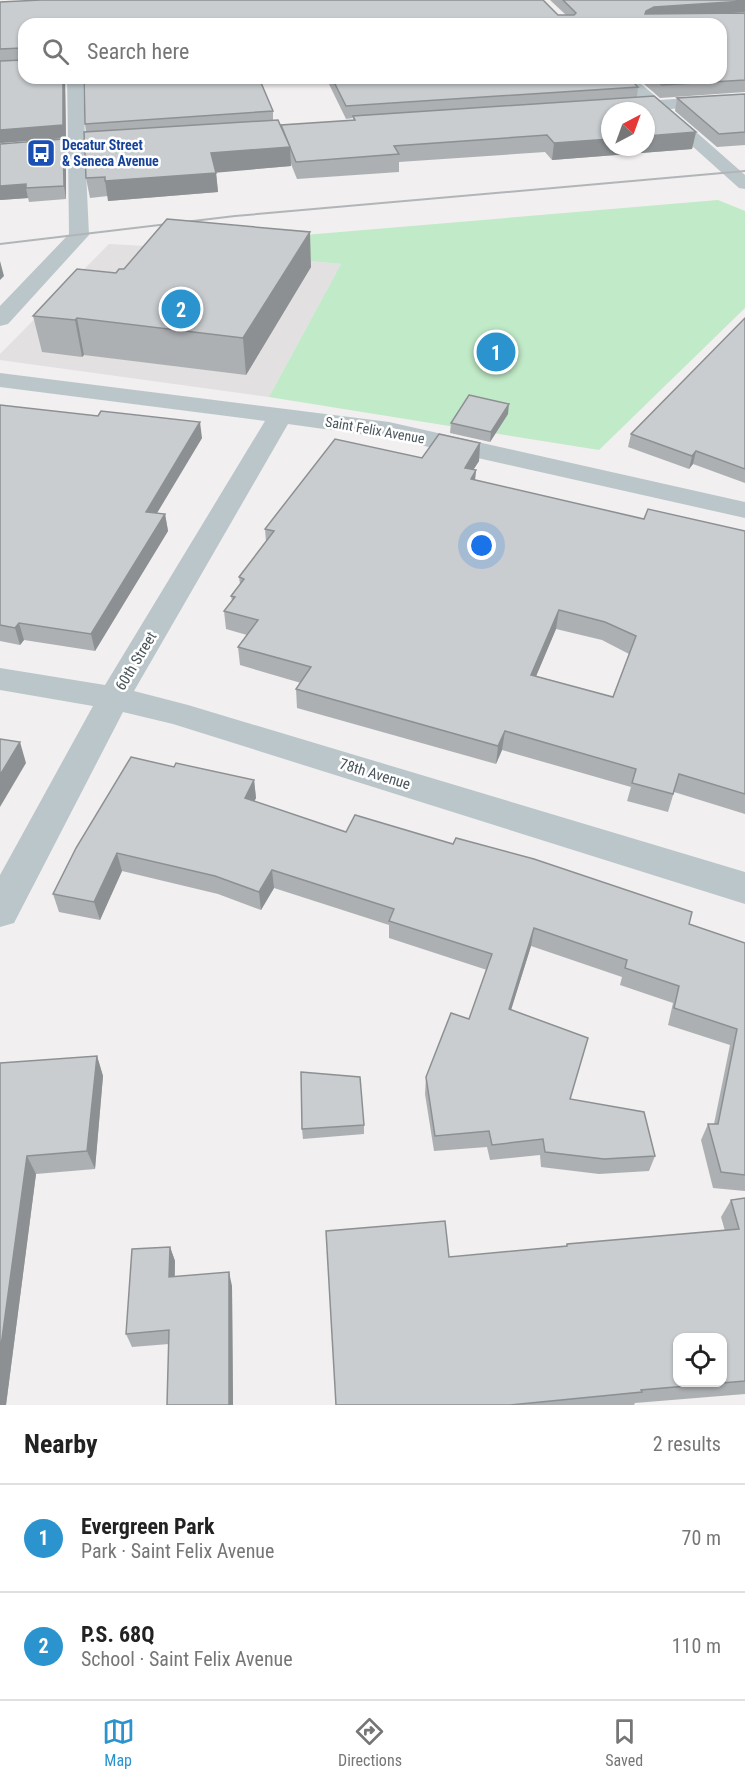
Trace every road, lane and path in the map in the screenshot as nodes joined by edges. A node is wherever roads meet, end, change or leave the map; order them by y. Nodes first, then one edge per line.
1 (75, 84) edge
2 (632, 84) edge
3 (745, 99) edge
4 (656, 105) junction
5 (599, 109) edge
6 (151, 140) edge
7 (78, 145) junction
8 (0, 150) edge
9 (745, 184) edge
10 (0, 319) edge
11 (0, 380) edge
12 (282, 415) junction
13 (745, 510) edge
14 (0, 679) edge
15 (114, 698) junction
16 (745, 888) edge
17 (0, 911) edge

1 - 7 street
2 - 4 street
3 - 4 street
4 - 5 street
4 - 9 street
6 - 7 street
7 - 8 street
7 - 10 street
11 - 12 street, Saint Felix Avenue
12 - 13 street, Saint Felix Avenue
12 - 15 street, 60th Street
14 - 15 street, 78th Avenue
15 - 16 street, 78th Avenue
15 - 17 street, 60th Street

